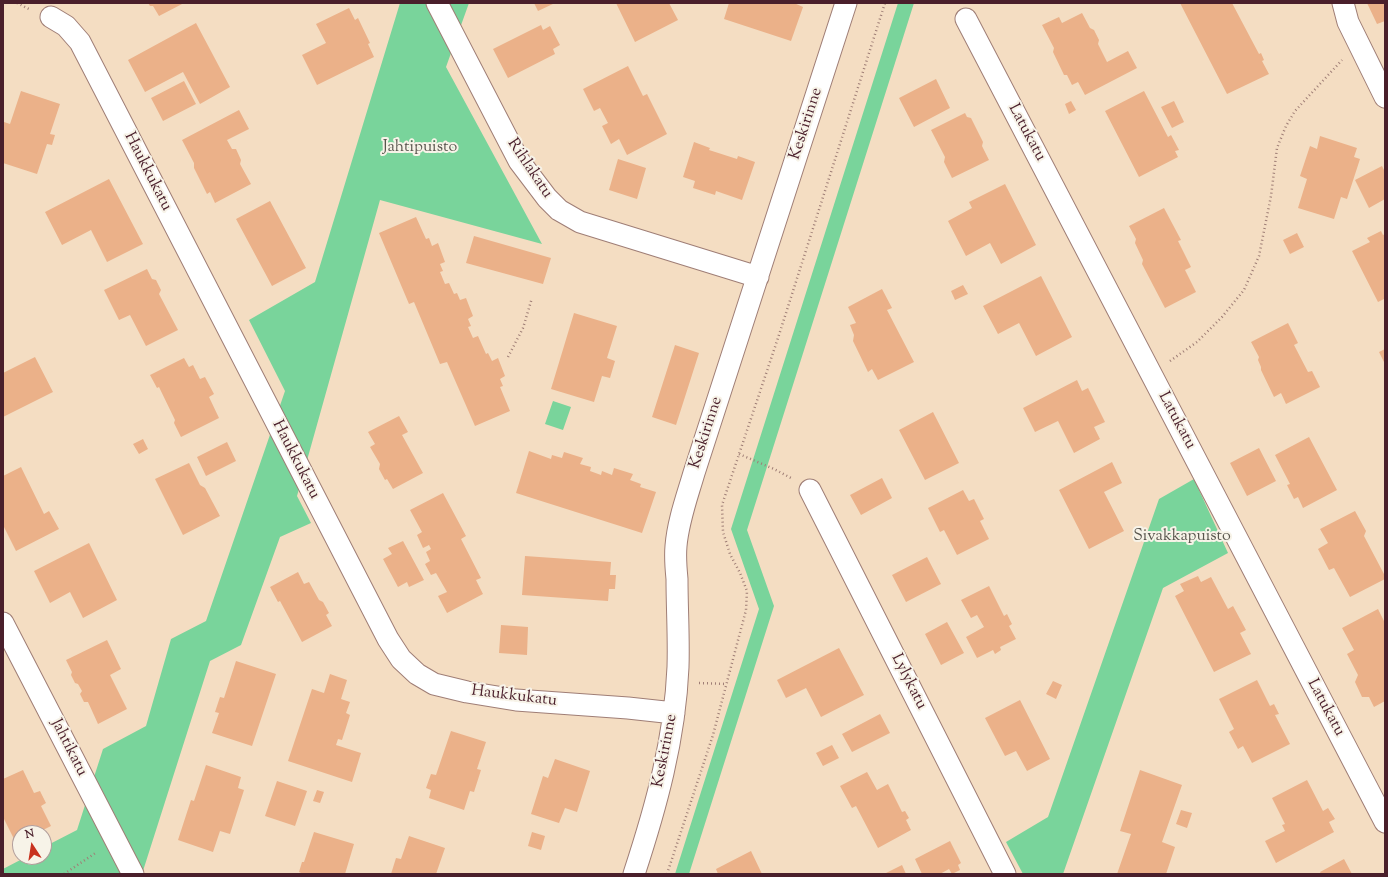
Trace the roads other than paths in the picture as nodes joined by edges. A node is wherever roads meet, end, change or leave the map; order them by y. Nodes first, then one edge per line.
1 (437, 3) edge
2 (846, 3) edge
3 (1343, 3) edge
4 (51, 17) dead end
5 (966, 19) dead end
6 (1385, 97) edge
7 (758, 277) junction
8 (810, 490) road end
9 (3, 623) edge
10 (674, 712) junction
11 (1385, 822) edge
12 (133, 874) edge
13 (634, 874) edge
14 (1005, 874) edge

1 - 7 street, Rihlakatu
2 - 7 street, Keskirinne
3 - 6 street
4 - 10 street, Haukkukatu
5 - 11 street, Latukatu
7 - 10 street, Keskirinne
8 - 14 street, Lylykatu
9 - 12 street, Jahtikatu
10 - 13 street, Keskirinne

